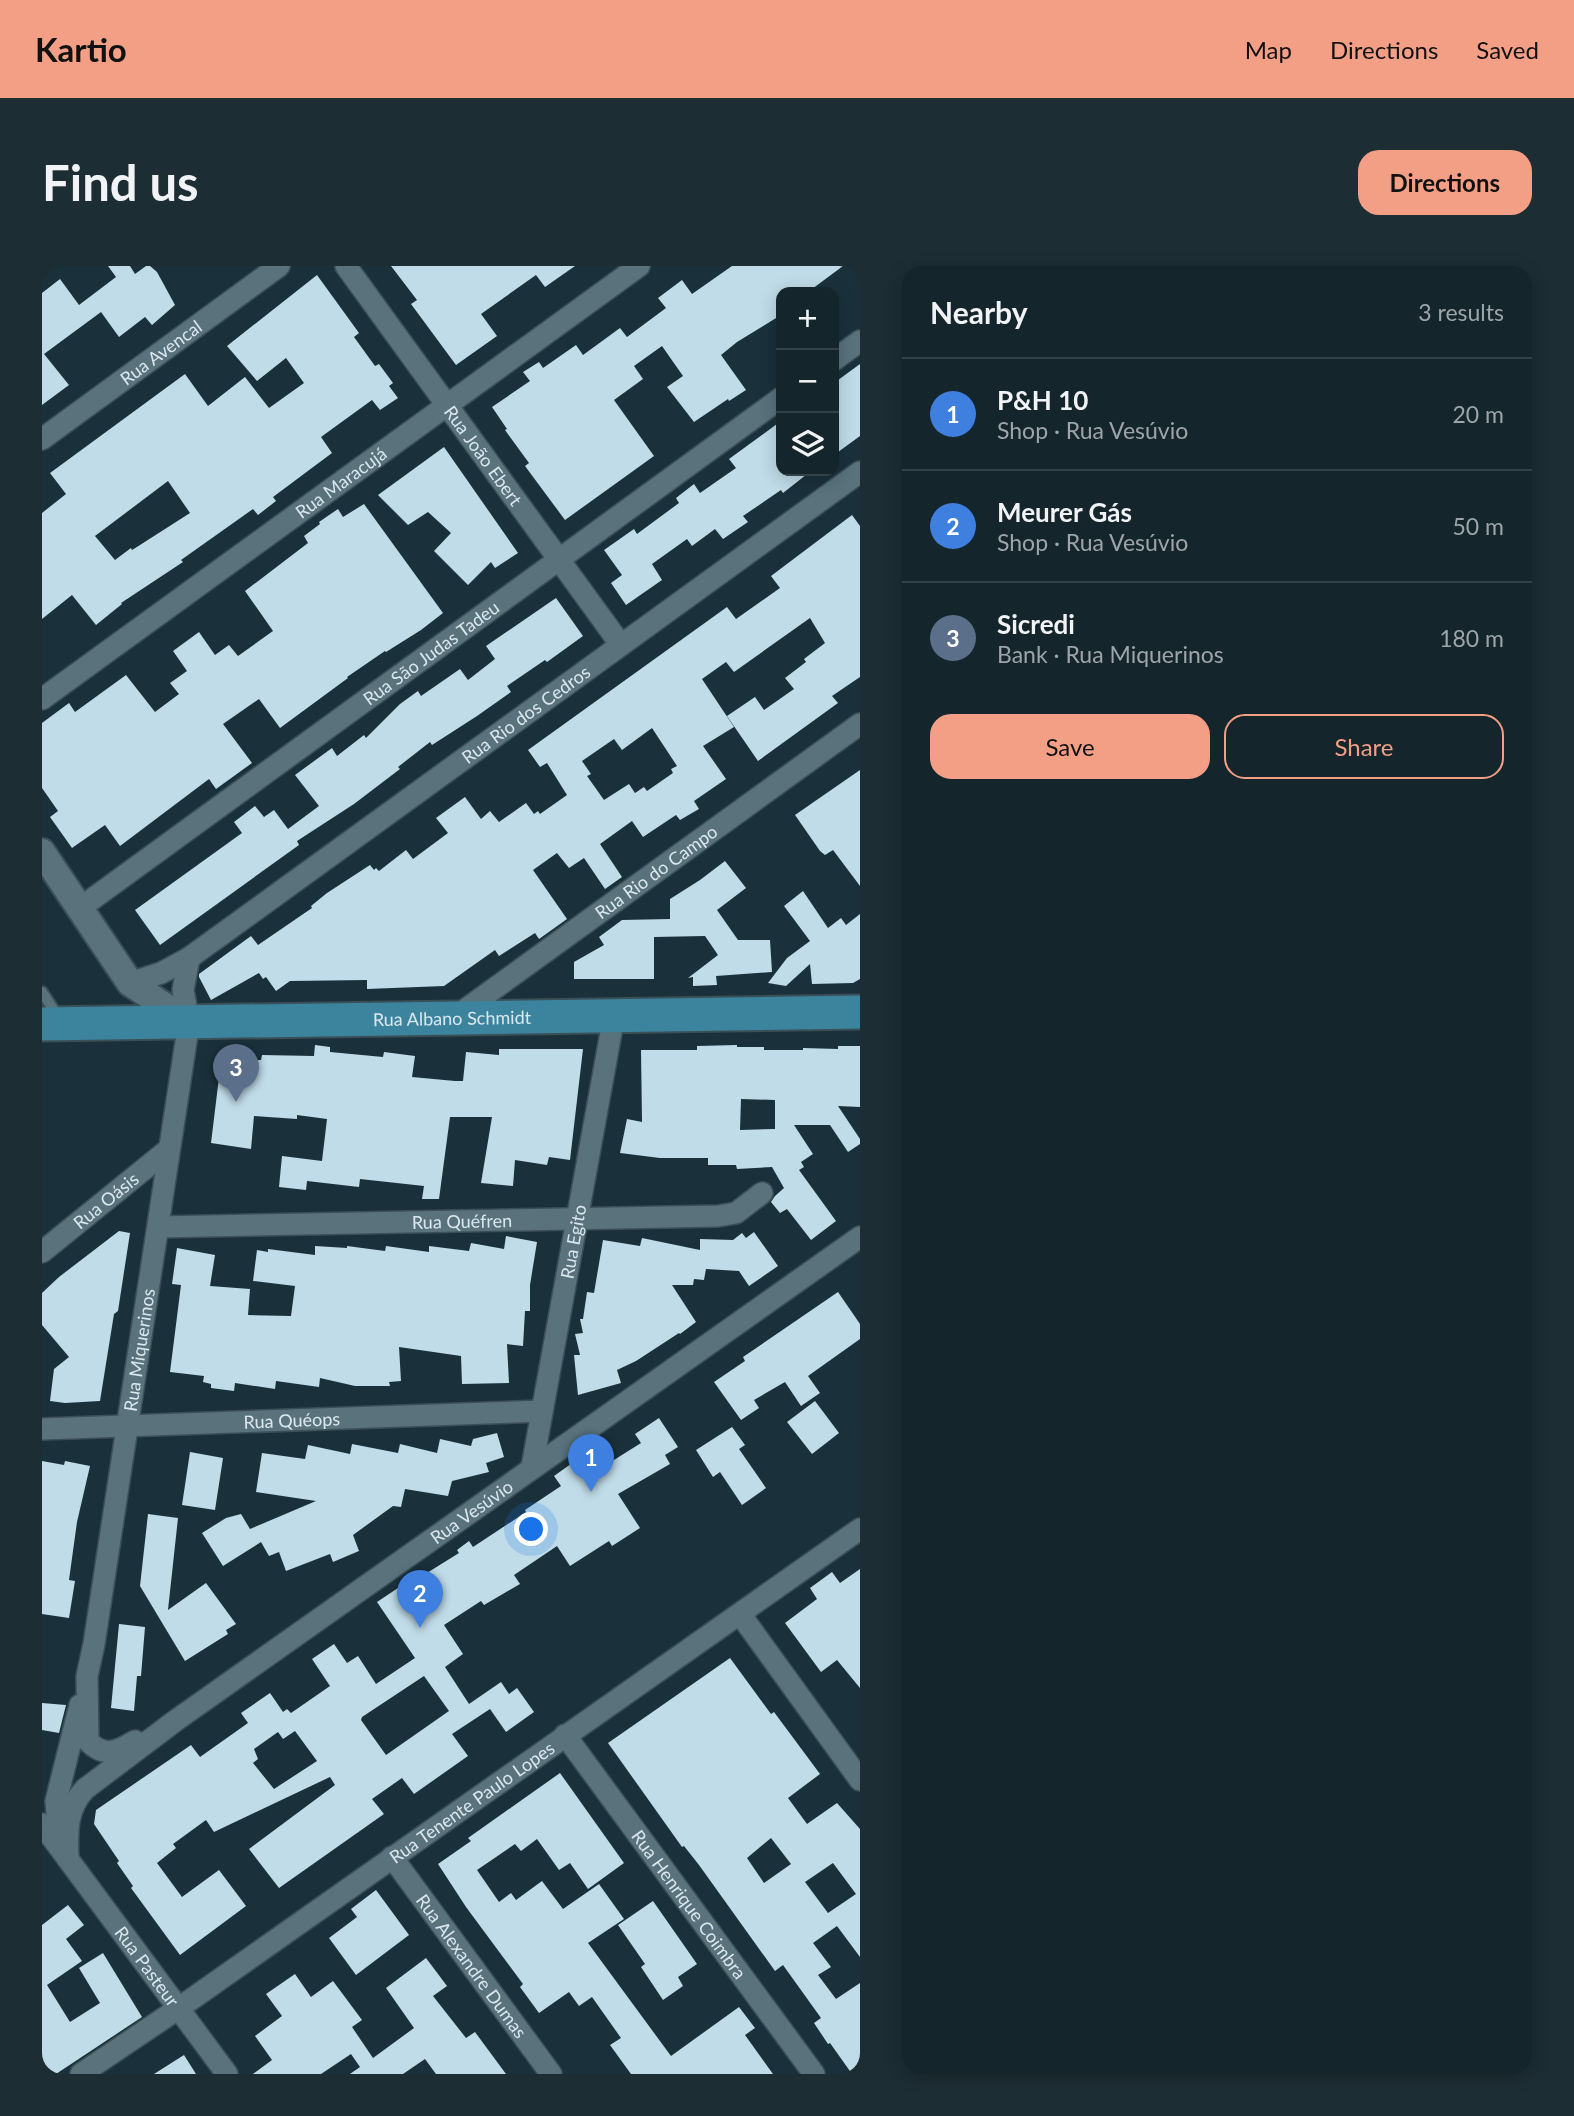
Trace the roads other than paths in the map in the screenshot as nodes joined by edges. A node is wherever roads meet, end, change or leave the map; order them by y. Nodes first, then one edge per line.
1 (279, 266) edge
2 (346, 266) edge
3 (639, 266) edge
4 (860, 341) edge
5 (839, 356) edge
6 (776, 402) edge
7 (447, 405) junction
8 (42, 439) edge
9 (860, 472) edge
10 (559, 560) junction
11 (621, 645) junction
12 (42, 699) edge
13 (860, 724) edge
14 (42, 852) edge
15 (80, 908) junction
16 (189, 958) junction
17 (130, 983) junction
18 (42, 992) edge
19 (860, 1012) edge
20 (614, 1016) junction
21 (454, 1018) junction
22 (189, 1022) junction
23 (110, 1023) junction
24 (52, 1024) edge
25 (169, 1149) junction
26 (762, 1193) dead end
27 (577, 1219) junction
28 (158, 1227) junction
29 (860, 1237) edge
30 (42, 1252) edge
31 (542, 1411) junction
32 (126, 1425) junction
33 (42, 1429) edge
34 (532, 1467) junction
35 (860, 1529) edge
36 (740, 1614) junction
37 (87, 1676) junction
38 (175, 1721) junction
39 (565, 1735) junction
40 (860, 1780) edge
41 (50, 1789) edge
42 (42, 1824) edge
43 (65, 1855) junction
44 (392, 1857) junction
45 (179, 2008) junction
46 (81, 2074) edge
47 (227, 2074) edge
48 (551, 2074) edge
49 (814, 2074) edge

1 - 8 street, Rua Avencal
2 - 7 street, Rua João Ebert
3 - 7 street, Rua Maracujá
4 - 5 street
6 - 10 street, Rua São Judas Tadeu
7 - 10 street, Rua João Ebert
7 - 12 street, Rua Maracujá
9 - 11 street, Rua Rio dos Cedros
10 - 11 street, Rua João Ebert
10 - 15 street, Rua São Judas Tadeu
11 - 16 street, Rua Rio dos Cedros
13 - 21 street, Rua Rio do Campo
14 - 15 street
15 - 17 street
16 - 17 street, Rua Rio dos Cedros
16 - 22 street
17 - 22 street
17 - 23 street
18 - 24 lane
19 - 20 main road, Rua Albano Schmidt
20 - 21 main road, Rua Albano Schmidt
20 - 27 street, Rua Egito
21 - 22 main road, Rua Albano Schmidt
22 - 23 main road, Rua Albano Schmidt
22 - 25 street, Rua Miquerinos
23 - 24 main road, Rua Albano Schmidt
25 - 28 street, Rua Miquerinos
25 - 30 street, Rua Oásis
26 - 27 street, Rua Quéfren
27 - 28 street, Rua Quéfren
27 - 31 street, Rua Egito
28 - 32 street, Rua Miquerinos
29 - 34 street, Rua Vesúvio
31 - 32 street, Rua Quéops
31 - 34 street, Rua Egito
32 - 33 street, Rua Quéops
32 - 37 street, Rua Miquerinos
34 - 38 street, Rua Vesúvio
35 - 36 street, Rua Tenente Paulo Lopes
36 - 39 street, Rua Tenente Paulo Lopes
36 - 40 street
37 - 38 street, Rua Miquerinos
37 - 41 street, Rua Miquerinos
38 - 43 street, Rua Vesúvio
39 - 44 street, Rua Tenente Paulo Lopes
39 - 49 street, Rua Henrique Coimbra
41 - 43 street, Rua Miquerinos
42 - 43 street, Rua Pasteur
43 - 45 street, Rua Pasteur
44 - 45 street, Rua Tenente Paulo Lopes
44 - 48 street, Rua Alexandre Dumas
45 - 46 street, Rua Tenente Paulo Lopes
45 - 47 street, Rua Pasteur

